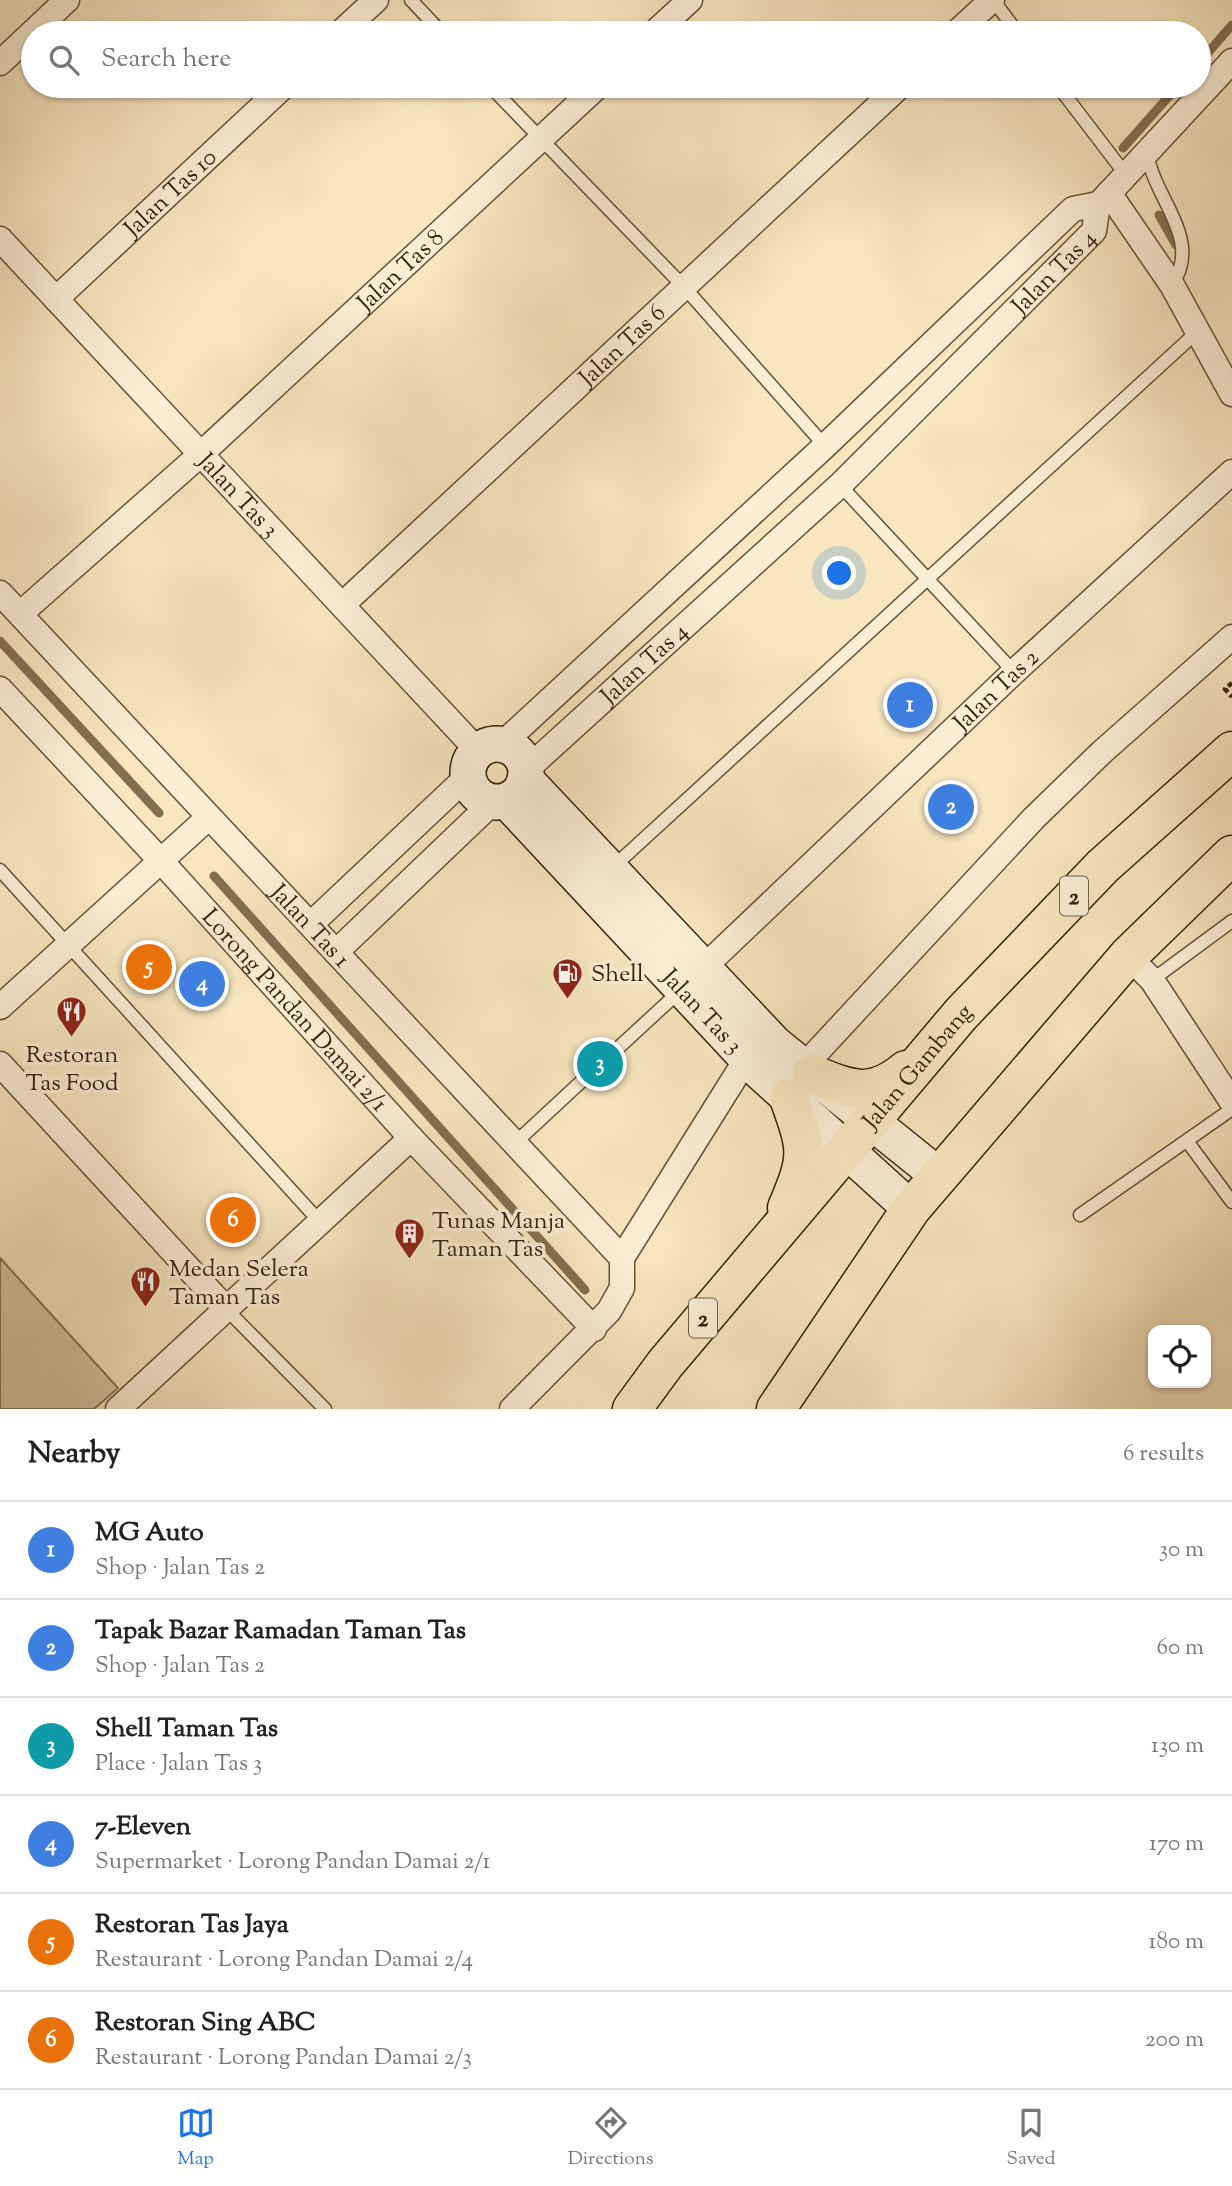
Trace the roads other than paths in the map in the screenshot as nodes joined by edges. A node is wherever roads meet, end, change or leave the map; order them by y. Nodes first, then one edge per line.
1 (67, 0) edge
2 (376, 0) edge
3 (411, 0) edge
4 (690, 0) edge
5 (992, 0) edge
6 (45, 21) edge
7 (353, 21) edge
8 (431, 21) edge
9 (667, 21) edge
10 (969, 21) edge
11 (1009, 21) edge
12 (21, 43) edge
13 (1232, 61) edge
14 (0, 63) edge
15 (1211, 83) edge
16 (271, 98) edge
17 (501, 98) edge
18 (585, 98) edge
19 (887, 98) edge
20 (1067, 98) edge
21 (1197, 98) edge
22 (540, 140) junction
23 (1147, 152) junction
24 (1126, 175) junction
25 (1103, 199) junction
26 (0, 239) edge
27 (1171, 285) junction
28 (684, 287) junction
29 (55, 299) junction
30 (1196, 332) junction
31 (1232, 394) edge
32 (825, 446) junction
33 (201, 454) junction
34 (1232, 472) edge
35 (840, 485) junction
36 (927, 579) junction
37 (0, 593) edge
38 (342, 605) junction
39 (20, 614) junction
40 (1232, 637) edge
41 (1014, 672) junction
42 (0, 689) edge
43 (1232, 751) edge
44 (482, 757) junction
45 (513, 788) junction
46 (209, 817) junction
47 (1232, 855) edge
48 (161, 862) junction
49 (0, 870) edge
50 (611, 870) junction
51 (1232, 921) edge
52 (311, 924) junction
53 (68, 945) junction
54 (336, 952) junction
55 (1140, 968) junction
56 (692, 978) junction
57 (0, 1007) edge
58 (617, 1049) dead end
59 (928, 1052) junction
60 (747, 1058) junction
61 (0, 1064) edge
62 (584, 1079) dead end
63 (801, 1080) junction
64 (1232, 1102) edge
65 (1232, 1109) edge
66 (871, 1119) junction
67 (411, 1138) junction
68 (1187, 1141) junction
69 (515, 1143) junction
70 (845, 1151) junction
71 (939, 1176) junction
72 (1232, 1202) edge
73 (911, 1209) junction
74 (1080, 1215) dead end
75 (320, 1222) junction
76 (778, 1229) junction
77 (622, 1258) junction
78 (226, 1309) junction
79 (594, 1329) junction
80 (322, 1408) edge
81 (117, 1409) edge
82 (512, 1409) edge
83 (632, 1409) edge
84 (776, 1409) edge

1 - 6 street
2 - 7 street
3 - 8 lane
4 - 9 street
5 - 10 street
5 - 11 lane
12 - 14 street
13 - 15 street
16 - 29 street, Jalan Tas 10
17 - 22 lane
18 - 22 street, Jalan Tas 8
19 - 28 street, Jalan Tas 6
20 - 24 lane
21 - 23 street
22 - 28 lane
22 - 33 street, Jalan Tas 8
23 - 24 street
23 - 27 lane
24 - 25 street
25 - 27 street
25 - 32 street, Jalan Tas 4
25 - 35 street, Jalan Tas 4
26 - 29 street, Jalan Tas 3
27 - 30 street
28 - 32 lane
28 - 38 street, Jalan Tas 6
29 - 33 street, Jalan Tas 3
30 - 31 street
30 - 36 lane
32 - 44 street, Jalan Tas 4
33 - 38 street, Jalan Tas 3
33 - 39 street, Jalan Tas 8
34 - 41 street, Jalan Tas 2
35 - 36 lane
35 - 45 street, Jalan Tas 4
36 - 41 lane
36 - 50 lane
37 - 39 street, Jalan Tas 1
38 - 44 street, Jalan Tas 3
39 - 46 street, Jalan Tas 1
40 - 63 street
41 - 56 street, Jalan Tas 2
42 - 48 street, Lorong Pandan Damai 2/1
43 - 59 highway, Jalan Gambang / 2
44 - 45 street
44 - 45 street
44 - 52 street, Jalan Tas 4
45 - 50 street, Jalan Tas 3
45 - 54 street, Jalan Tas 4
45 - 56 street, Jalan Tas 3
46 - 48 street
46 - 52 street, Jalan Tas 1
47 - 55 highway
48 - 53 street
48 - 67 street, Lorong Pandan Damai 2/1
49 - 53 lane
50 - 56 street, Jalan Tas 3
51 - 55 lane
52 - 54 street, Jalan Tas 1
53 - 57 street
53 - 75 lane
54 - 69 street, Jalan Tas 1
55 - 64 street
55 - 71 highway
56 - 58 lane
56 - 60 street, Jalan Tas 3
56 - 63 street, Jalan Tas 3
59 - 63 highway
59 - 66 highway, Jalan Gambang / 2
60 - 63 street, Jalan Tas 3
60 - 77 street
61 - 78 street
62 - 69 lane
63 - 66 street, Jalan Tas 3
63 - 70 street, Jalan Tas 3
63 - 76 highway
65 - 68 lane
66 - 70 highway, Jalan Gambang / 2
66 - 71 street, Jalan Tas 3
67 - 75 street
67 - 79 street, Lorong Pandan Damai 2/1
68 - 72 lane
68 - 74 lane
69 - 77 street, Jalan Tas 1
70 - 73 street, Jalan Tas 3
70 - 76 highway, Jalan Gambang / 2
71 - 73 highway
73 - 84 highway
75 - 78 street
76 - 83 highway, Jalan Gambang / 2
77 - 79 street
78 - 80 lane
78 - 81 street
79 - 82 street

